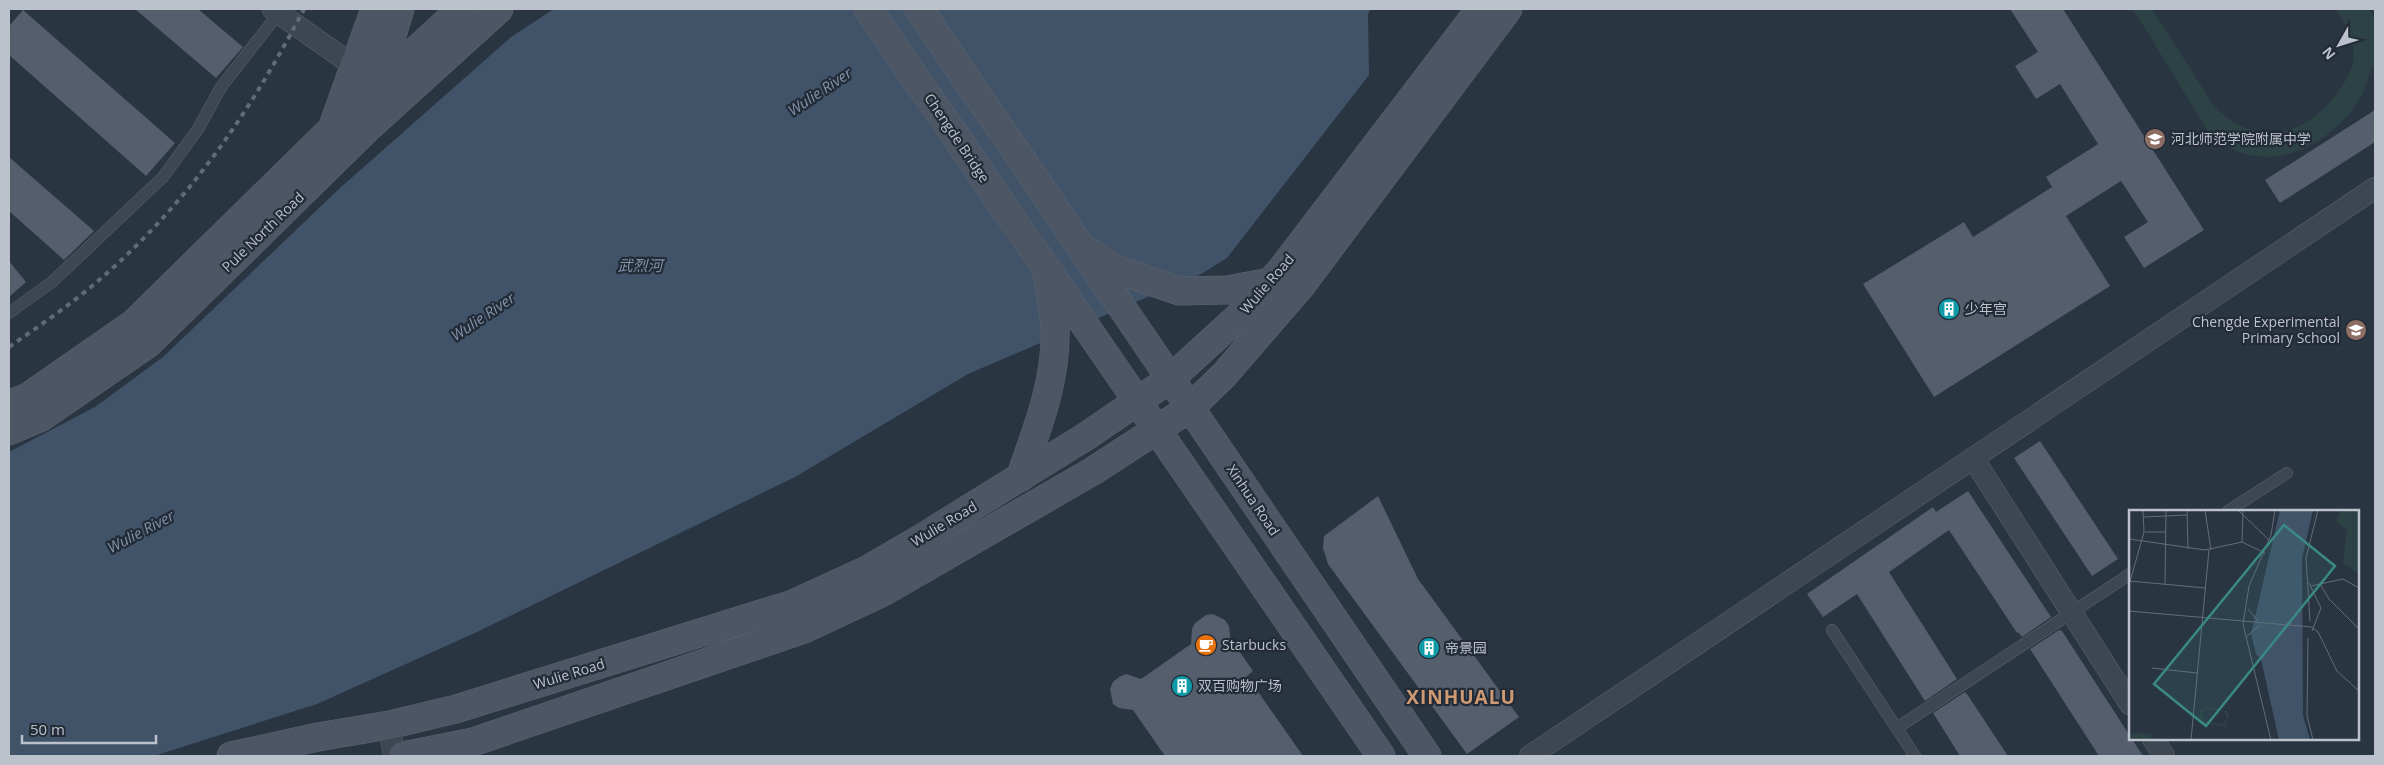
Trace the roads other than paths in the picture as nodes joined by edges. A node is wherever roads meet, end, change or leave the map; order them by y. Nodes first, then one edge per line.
1 (375, 9) edge
2 (400, 9) edge
3 (461, 9) edge
4 (499, 9) edge
5 (868, 9) edge
6 (919, 9) edge
7 (1480, 9) edge
8 (1508, 9) edge
9 (276, 11) edge
10 (354, 66) junction
11 (377, 86) junction
12 (331, 130) junction
13 (358, 138) junction
14 (2375, 188) edge
15 (1078, 244) junction
16 (1046, 268) junction
17 (1270, 282) junction
18 (9, 313) edge
19 (1170, 380) junction
20 (1138, 402) junction
21 (9, 404) edge
22 (1190, 408) junction
23 (1157, 429) junction
24 (9, 431) edge
25 (1973, 458) junction
26 (2287, 474) dead end
27 (1020, 478) junction
28 (2230, 510) edge
29 (2129, 575) edge
30 (2072, 612) junction
31 (1832, 630) dead end
32 (2129, 702) edge
33 (389, 725) junction
34 (1896, 728) junction
35 (2154, 740) edge
36 (231, 756) edge
37 (394, 756) edge
38 (402, 756) edge
39 (1381, 756) edge
40 (1427, 756) edge
41 (1530, 756) edge
42 (1915, 756) edge
43 (2164, 756) edge

1 - 10 main road
2 - 11 main road
3 - 11 main road, Pule North Road
4 - 13 main road, Pule North Road
5 - 16 main road, Chengde Bridge
6 - 15 main road
7 - 17 main road, Wulie Road
8 - 22 main road, Wulie Road
9 - 10 street
9 - 18 lane
10 - 12 main road
11 - 12 main road, Pule North Road
11 - 13 main road
12 - 21 main road, Pule North Road
13 - 24 main road, Pule North Road
14 - 25 street
15 - 17 main road
15 - 19 main road, Xinhua Road
16 - 20 main road
16 - 27 main road
17 - 19 main road, Wulie Road
19 - 20 main road, Wulie Road
19 - 22 main road, Xinhua Road
20 - 23 main road
20 - 27 main road, Wulie Road
22 - 23 main road, Wulie Road
22 - 40 main road, Xinhua Road
23 - 38 main road, Wulie Road
23 - 39 main road
25 - 30 street
25 - 41 street
26 - 28 lane
27 - 33 main road, Wulie Road
29 - 30 lane
30 - 32 street
30 - 34 lane
31 - 34 lane
33 - 36 main road, Wulie Road
33 - 37 street
34 - 42 lane
35 - 43 street

